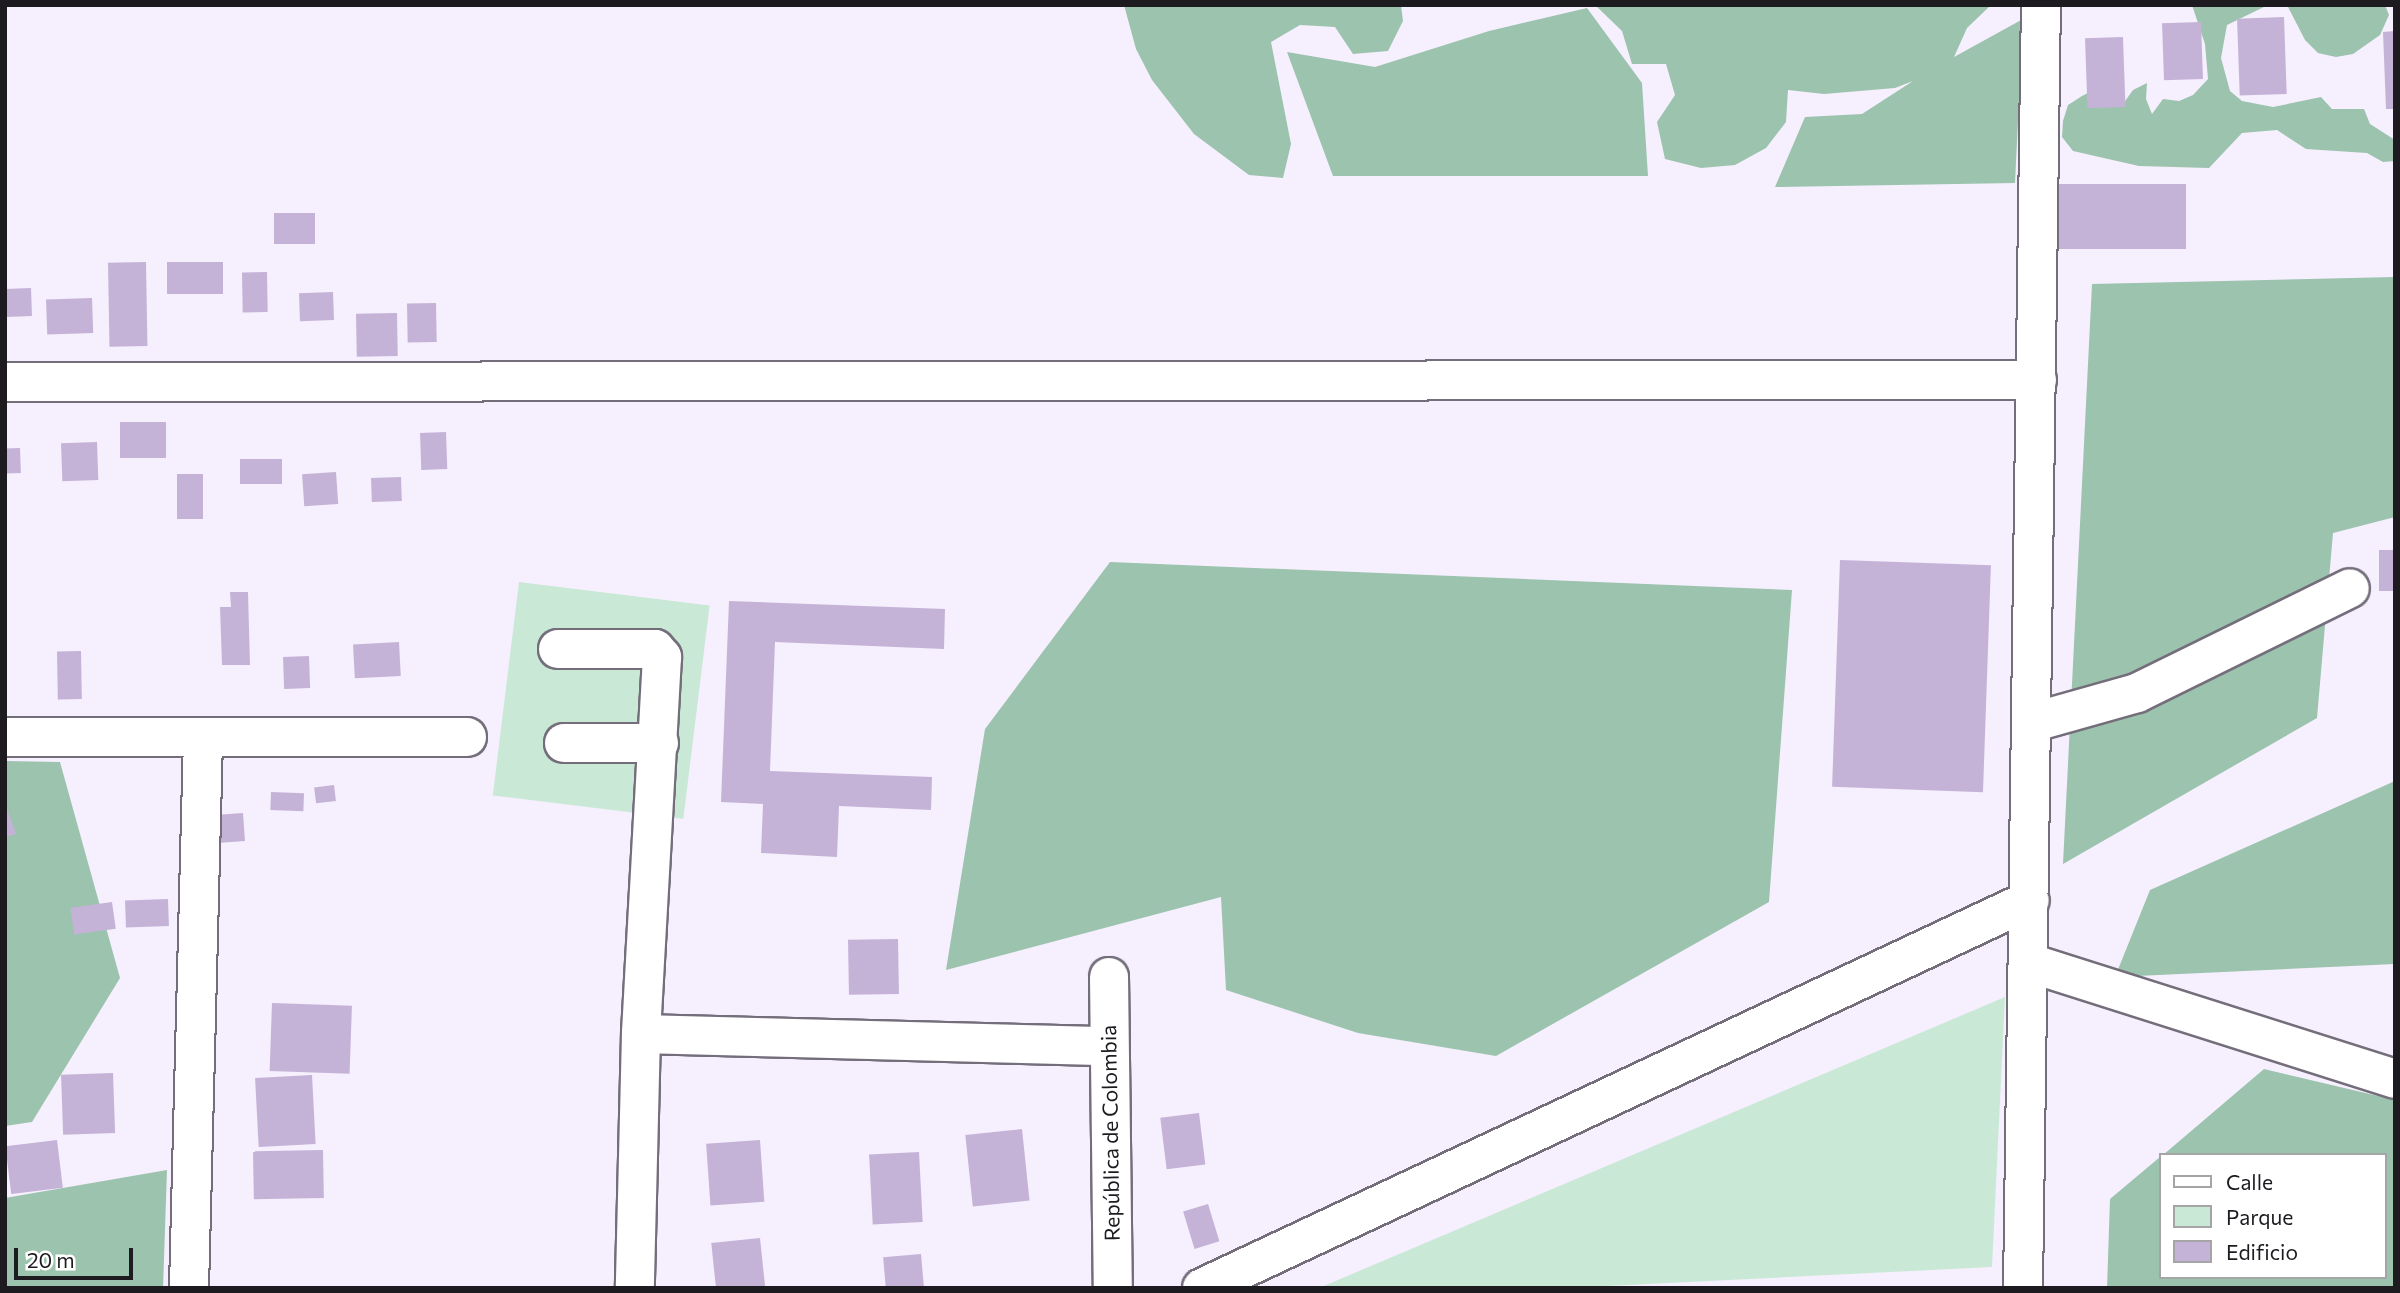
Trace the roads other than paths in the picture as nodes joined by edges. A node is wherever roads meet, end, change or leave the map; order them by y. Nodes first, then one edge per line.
1 (2041, 5) edge
2 (2037, 380) junction
3 (5, 382) edge
4 (2350, 589) dead end
5 (558, 649) dead end
6 (2034, 722) junction
7 (5, 737) edge
8 (203, 737) junction
9 (467, 737) dead end
10 (564, 743) dead end
11 (659, 743) junction
12 (2031, 900) junction
13 (2030, 963) junction
14 (1109, 977) dead end
15 (641, 1034) junction
16 (1108, 1046) junction
17 (2395, 1079) edge
18 (188, 1288) edge
19 (635, 1288) edge
20 (1113, 1288) edge
21 (1202, 1288) edge
22 (2023, 1288) edge

1 - 2 street
2 - 3 street
2 - 6 street
4 - 6 street
5 - 11 street
6 - 12 street
7 - 8 street
8 - 9 street
8 - 18 street
10 - 11 street
11 - 15 street
12 - 13 street
12 - 21 street
13 - 17 street
13 - 22 street
14 - 16 street, República de Colombia
15 - 16 street
15 - 19 street
16 - 20 street, República de Colombia

